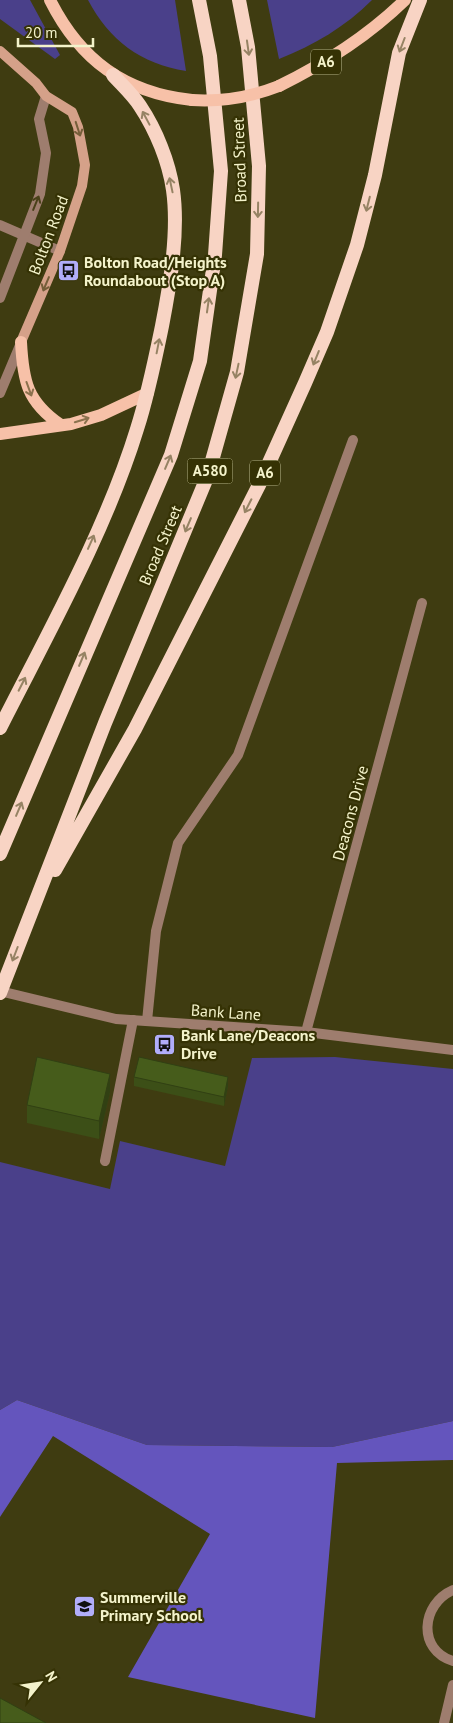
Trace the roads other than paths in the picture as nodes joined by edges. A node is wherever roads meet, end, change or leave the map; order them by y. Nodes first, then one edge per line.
1 (50, 0) edge
2 (199, 0) edge
3 (239, 0) edge
4 (405, 0) edge
5 (420, 0) edge
6 (0, 51) edge
7 (113, 75) junction
8 (46, 96) junction
9 (0, 225) edge
10 (23, 235) junction
11 (60, 251) junction
12 (0, 298) edge
13 (21, 342) junction
14 (0, 393) edge
15 (148, 393) junction
16 (61, 425) junction
17 (0, 434) edge
18 (354, 440) dead end
19 (422, 603) dead end
20 (0, 728) edge
21 (0, 854) edge
22 (30, 914) junction
23 (0, 992) edge
24 (134, 1020) junction
25 (147, 1021) junction
26 (306, 1032) junction
27 (453, 1050) edge
28 (106, 1161) dead end
29 (453, 1590) edge
30 (453, 1661) edge
31 (453, 1685) edge
32 (444, 1723) edge

1 - 7 main road, A6
21 -> 2 highway, Broad Street / A580
3 -> 22 highway, Broad Street / A580
4 - 7 main road, A6, bridge
5 -> 22 highway, A6
6 - 8 main road, Bolton Road
15 -> 7 highway, A6
10 -> 8 street, Bolton Road
8 -> 11 main road, Bolton Road
9 - 10 street
10 - 11 street
10 - 12 street, Bolton Road
11 -> 13 main road, Bolton Road
13 - 14 street, Bolton Road
13 -> 16 main road
16 -> 15 main road
20 -> 15 highway, A6
16 - 17 main road
18 - 25 street
19 - 26 street, Deacons Drive
22 -> 23 highway, Broad Street / A6
23 - 24 street, Bank Lane
24 - 25 street, Bank Lane
24 - 28 street
25 - 26 street, Bank Lane
26 - 27 street, Bank Lane
29 - 30 street
31 - 32 street

